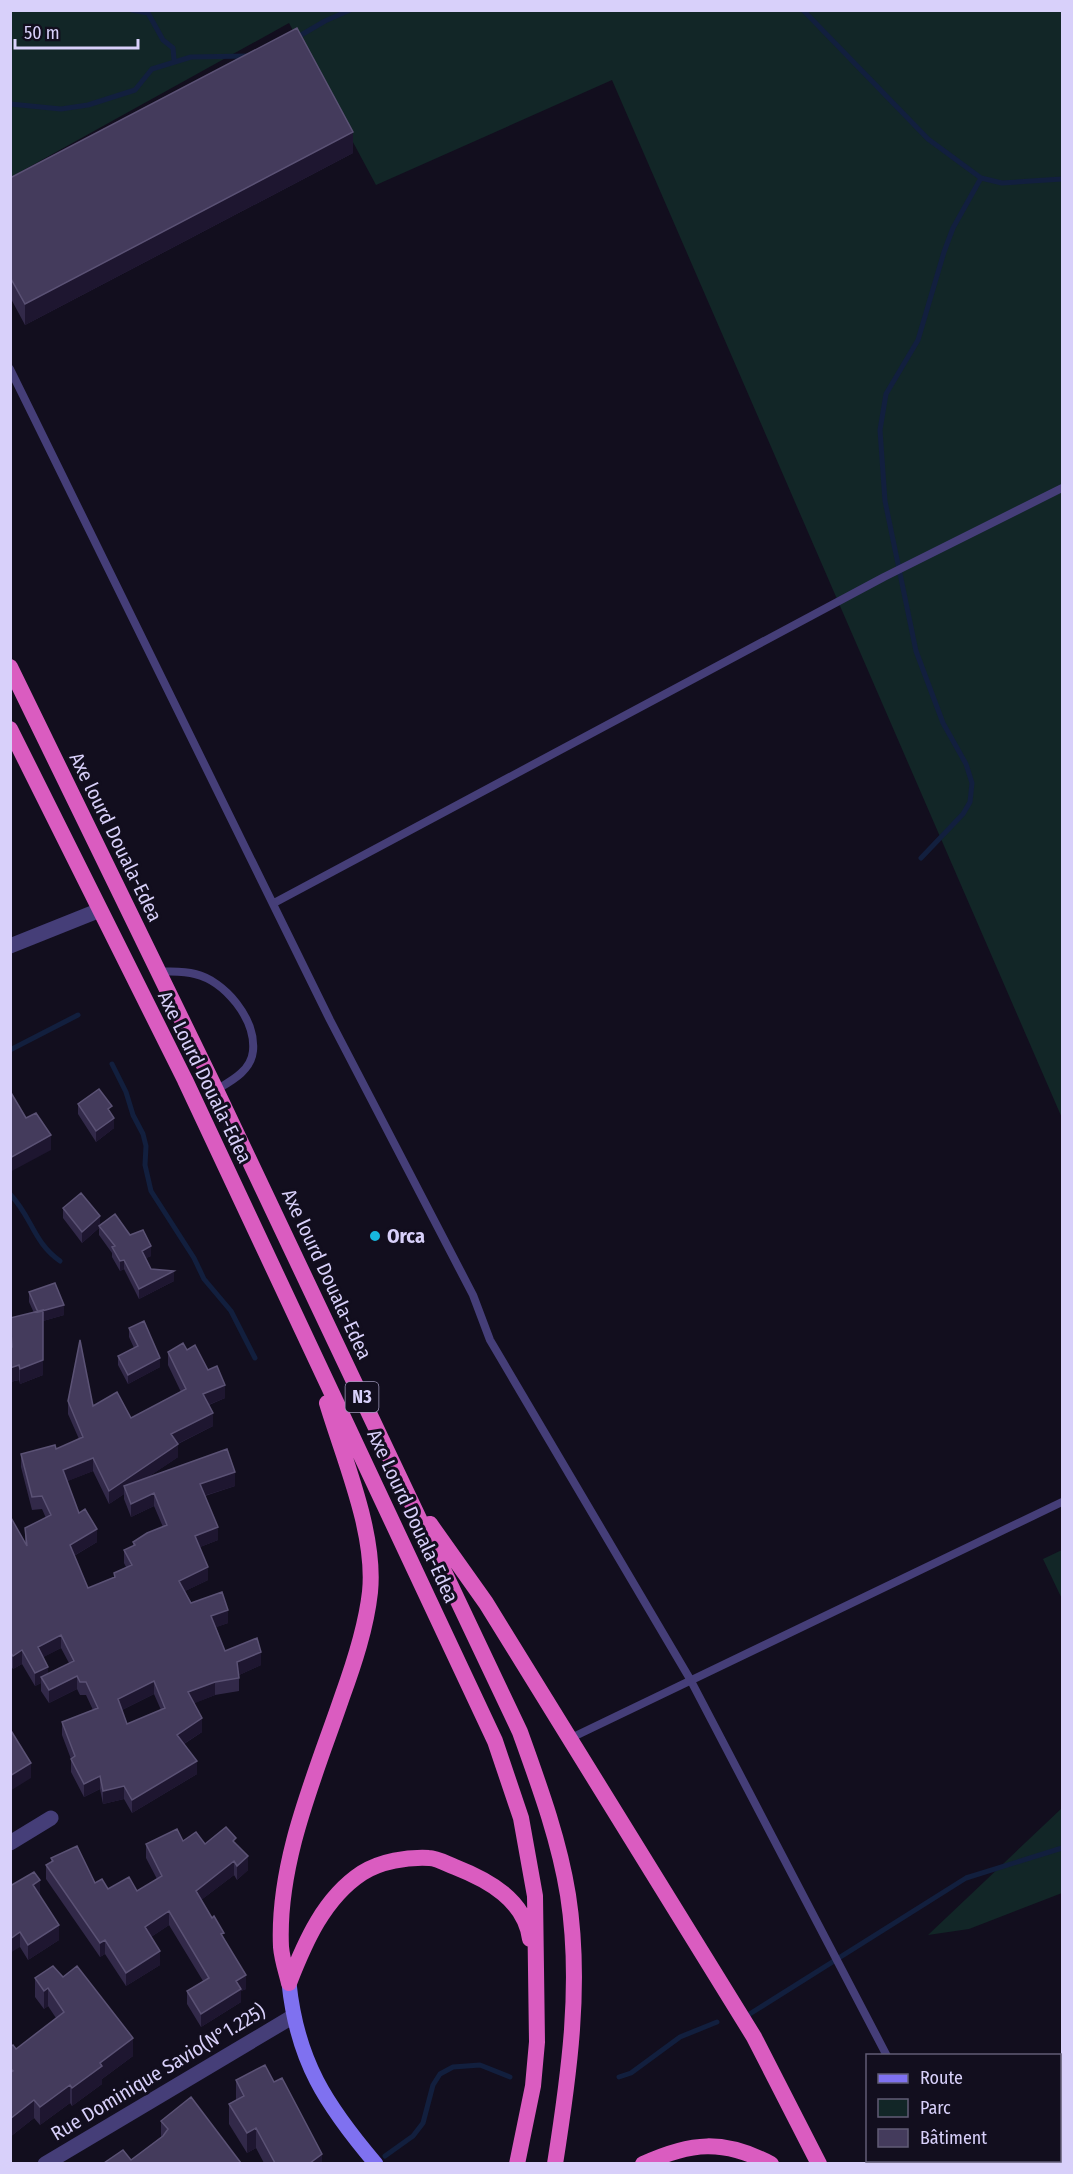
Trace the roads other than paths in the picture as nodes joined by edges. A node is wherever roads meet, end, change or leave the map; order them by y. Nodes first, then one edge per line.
1 (10, 369) edge
2 (1062, 488) edge
3 (10, 667) edge
4 (10, 729) edge
5 (274, 903) junction
6 (100, 910) junction
7 (10, 946) edge
8 (157, 971) junction
9 (216, 1090) junction
10 (309, 1344) junction
11 (404, 1485) junction
12 (1062, 1502) edge
13 (690, 1679) junction
14 (571, 1738) junction
15 (51, 1818) dead end
16 (10, 1843) edge
17 (289, 1983) junction
18 (537, 1988) junction
19 (292, 2017) junction
20 (886, 2054) edge
21 (45, 2163) edge
22 (376, 2163) edge
23 (517, 2163) edge
24 (555, 2163) edge
25 (643, 2163) edge
26 (771, 2163) edge
27 (819, 2163) edge

1 - 5 lane
2 - 5 lane
3 - 8 highway, Axe lourd Douala-Edea / N3
4 - 6 highway, Axe Lourd Douala-Edea / N3
5 - 13 lane
6 - 7 street
6 - 10 highway, Axe Lourd Douala-Edea / N3
8 - 9 highway, Axe lourd Douala-Edea / N3
8 - 9 lane
9 - 11 highway, Axe lourd Douala-Edea / N3
10 - 17 highway
10 - 18 highway, Axe Lourd Douala-Edea / N3
11 - 14 highway
11 - 24 highway, Axe lourd Douala-Edea / N3
12 - 13 lane
13 - 14 lane
13 - 20 lane
14 - 27 highway
15 - 16 street
17 - 18 highway
17 - 19 main road
18 - 23 highway, Axe Lourd Douala-Edea / N3
19 - 21 street, Rue Dominique Savio(N°1.225)
19 - 22 main road
25 - 26 highway

